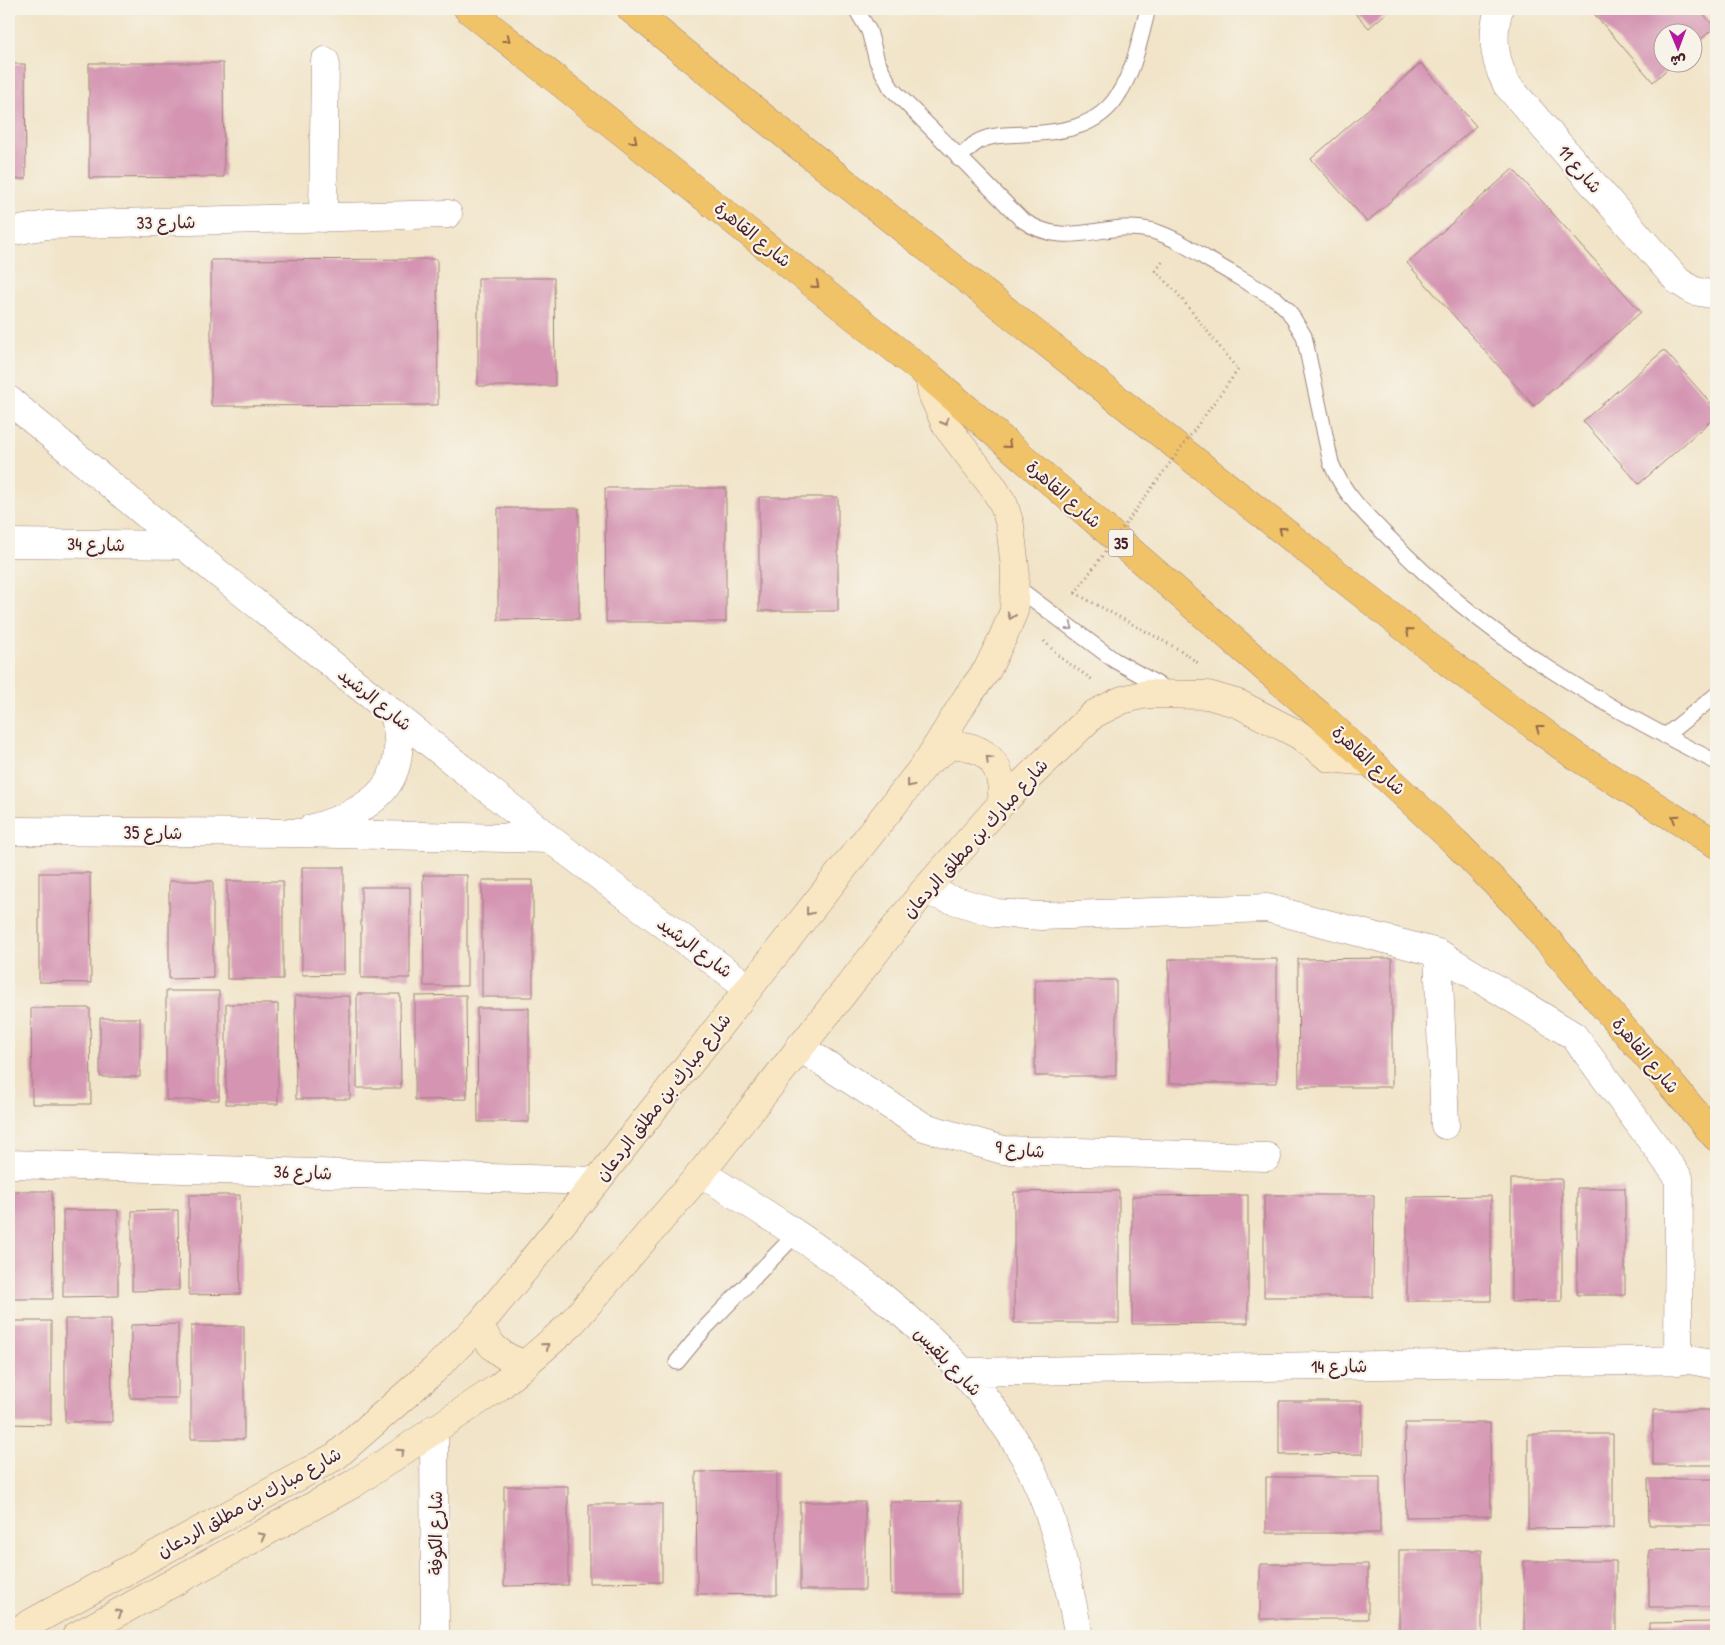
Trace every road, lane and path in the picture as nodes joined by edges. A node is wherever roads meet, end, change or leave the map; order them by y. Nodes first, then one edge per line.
1 (468, 9) edge
2 (631, 9) edge
3 (856, 9) edge
4 (1148, 9) edge
5 (1499, 9) edge
6 (325, 61) dead end
7 (959, 159) junction
8 (448, 214) dead end
9 (324, 218) junction
10 (9, 232) edge
11 (1177, 240) junction
12 (1716, 295) edge
13 (929, 376) junction
14 (9, 400) edge
15 (9, 543) edge
16 (183, 545) junction
17 (1015, 568) junction
18 (1180, 650) dead end
19 (1177, 694) junction
20 (1716, 695) edge
21 (394, 714) junction
22 (1665, 736) junction
23 (927, 762) junction
24 (1370, 762) junction
25 (1716, 762) edge
26 (1002, 803) junction
27 (9, 832) edge
28 (297, 833) junction
29 (550, 839) junction
30 (1716, 844) edge
31 (924, 891) junction
32 (1438, 952) junction
33 (749, 988) junction
34 (799, 1047) junction
35 (1445, 1125) dead end
36 (1716, 1138) edge
37 (1267, 1157) dead end
38 (9, 1164) edge
39 (701, 1173) junction
40 (597, 1180) junction
41 (797, 1233) junction
42 (481, 1323) junction
43 (1678, 1361) junction
44 (677, 1362) dead end
45 (526, 1364) junction
46 (1716, 1365) edge
47 (962, 1372) junction
48 (434, 1429) junction
49 (9, 1635) edge
50 (76, 1636) edge
51 (435, 1636) edge
52 (1079, 1636) edge

1 -> 13 main road, شارع القاهرة / 35
30 -> 2 main road
3 - 7 lane
4 - 7 lane
5 - 12 street, شارع 11
6 - 9 street
7 - 11 lane
8 - 9 street, شارع 33
9 - 10 street, شارع 33
11 - 18 path, bridge
11 - 22 lane
13 -> 17 street, شارع مبارك بن مطلق الردعان
13 -> 24 main road, شارع القاهرة / 35
14 - 16 street, شارع الرشيد
15 - 16 street, شارع 34
16 - 21 street, شارع الرشيد
17 -> 19 lane
17 -> 23 street, شارع مبارك بن مطلق الردعان
19 - 24 street, شارع مبارك بن مطلق الردعان
19 - 26 street, شارع مبارك بن مطلق الردعان
20 - 22 lane
21 - 28 street, شارع 35
21 - 29 street, شارع الرشيد
22 - 25 lane
26 -> 23 street
23 -> 33 street, شارع مبارك بن مطلق الردعان
24 - 36 main road, شارع القاهرة / 35
26 - 31 street, شارع مبارك بن مطلق الردعان
27 - 28 street, شارع 35
28 - 29 street, شارع 35
29 - 33 street, شارع الرشيد
31 - 32 street
31 - 34 street, شارع مبارك بن مطلق الردعان
32 - 35 street
32 - 43 street
33 - 40 street, شارع مبارك بن مطلق الردعان
34 - 37 street, شارع 9
34 - 39 street, شارع مبارك بن مطلق الردعان
38 - 40 street, شارع 36
39 - 41 street, شارع بلقيس
45 -> 39 street, شارع مبارك بن مطلق الردعان
40 - 42 street, شارع مبارك بن مطلق الردعان
41 - 44 lane
41 - 47 street, شارع بلقيس
42 - 45 street
42 - 49 street, شارع مبارك بن مطلق الردعان
43 - 46 street, شارع 14
43 - 47 street, شارع 14
45 - 48 street, شارع مبارك بن مطلق الردعان
47 - 52 street, شارع بلقيس
50 -> 48 street, شارع مبارك بن مطلق الردعان
48 - 51 street, شارع الكوفة

